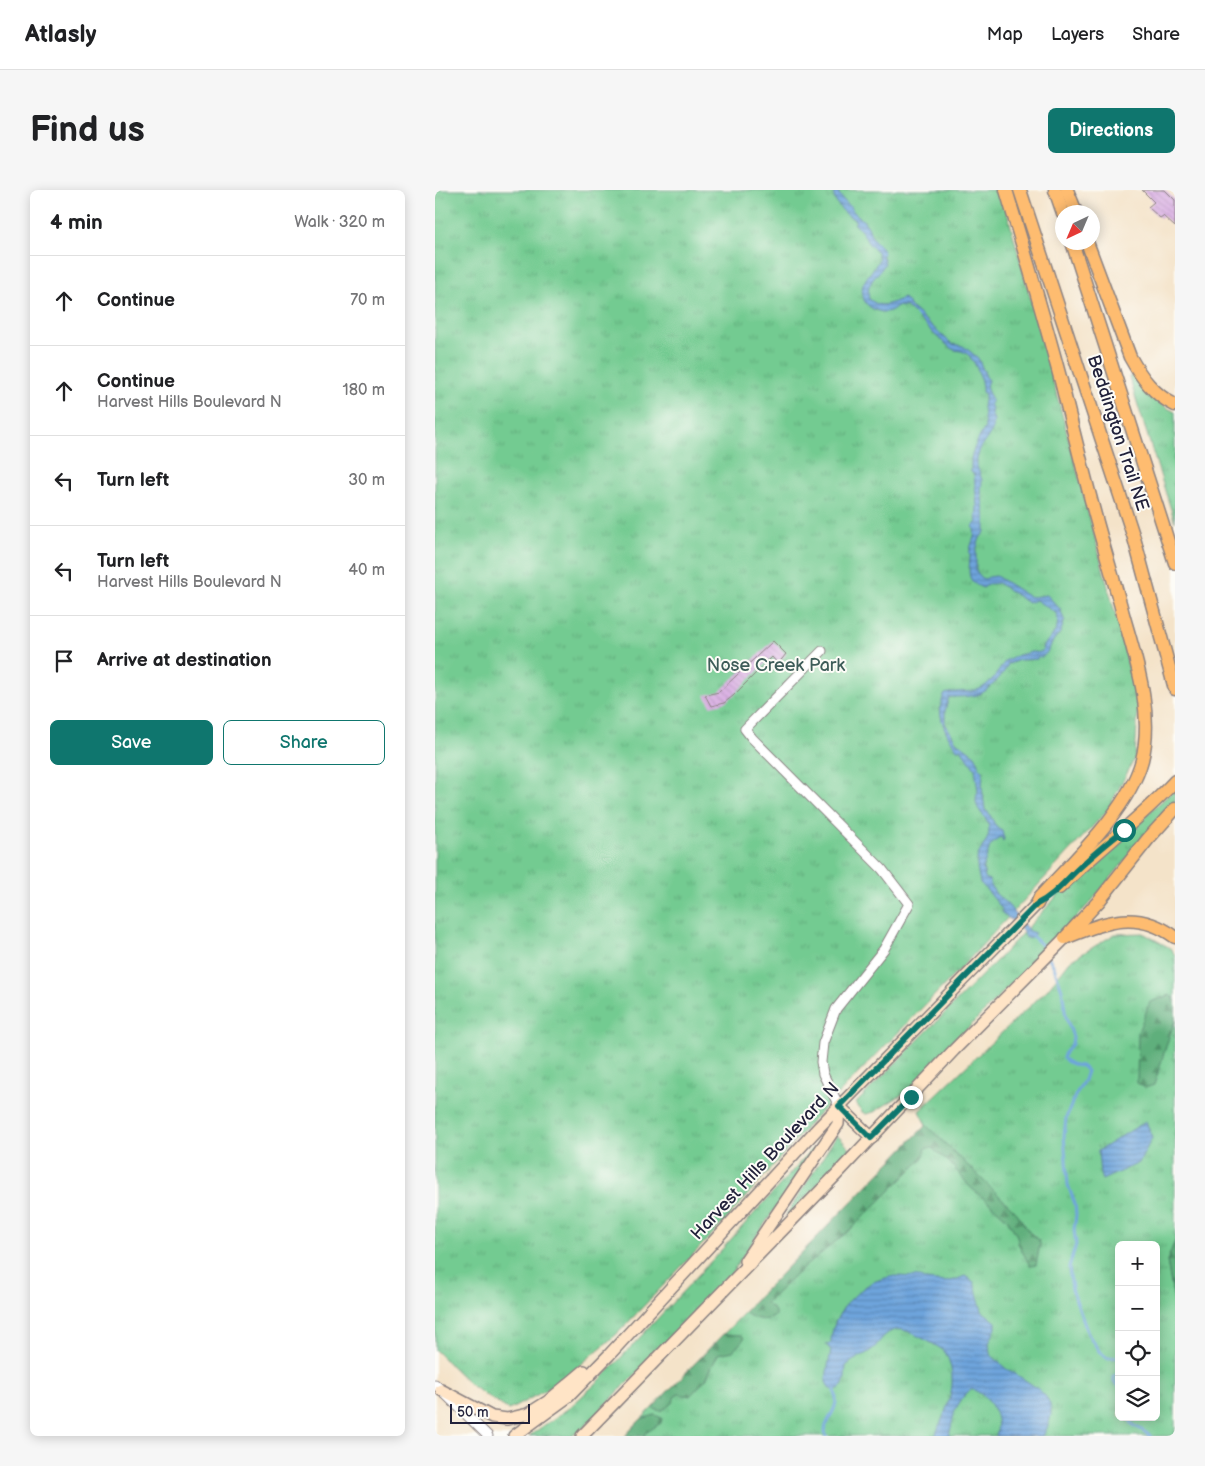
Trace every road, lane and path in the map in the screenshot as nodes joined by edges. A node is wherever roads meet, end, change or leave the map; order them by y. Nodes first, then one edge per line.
1 (1006, 190) edge
2 (1020, 190) edge
3 (1055, 190) edge
4 (1067, 190) edge
5 (1060, 205) edge
6 (1073, 205) edge
7 (1075, 250) edge
8 (1090, 250) edge
9 (1175, 405) edge
10 (1175, 563) edge
11 (822, 651) dead end
12 (1175, 689) edge
13 (1175, 781) edge
14 (1175, 809) edge
15 (1037, 904) junction
16 (1175, 937) edge
17 (1065, 938) junction
18 (839, 1106) junction
19 (871, 1138) junction
20 (725, 1289) junction
21 (605, 1359) junction
22 (438, 1387) edge
23 (488, 1436) edge
24 (513, 1436) edge
25 (582, 1436) edge

1 - 15 main road
2 - 12 main road, Beddington Trail NE
3 - 5 main road
4 - 6 main road
7 - 10 main road, Beddington Trail NE
8 - 9 main road
11 - 18 street
13 - 15 main road
14 - 17 main road
15 - 18 main road, Harvest Hills Boulevard N
16 - 17 main road
17 - 19 main road
18 - 19 main road
18 - 20 main road
18 - 21 main road, Harvest Hills Boulevard N
19 - 20 main road
20 - 25 main road
21 - 22 main road
21 - 24 main road, Harvest Hills Boulevard N
22 - 23 street

